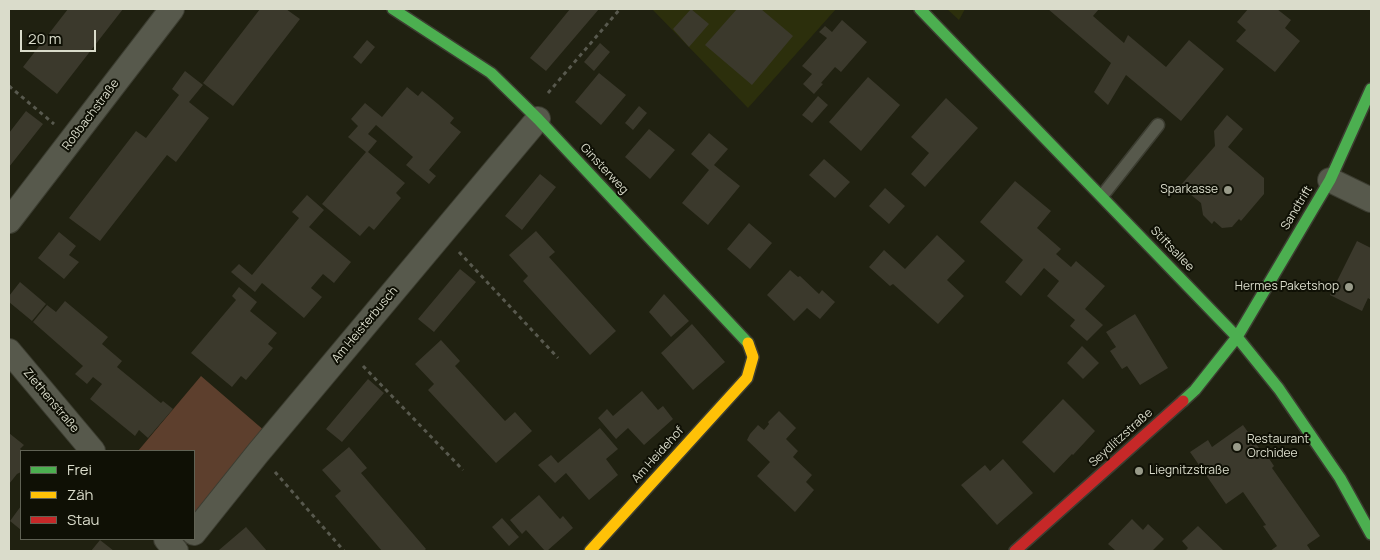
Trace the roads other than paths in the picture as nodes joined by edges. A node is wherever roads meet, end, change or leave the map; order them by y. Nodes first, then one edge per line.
1 (172, 9) edge
2 (393, 9) edge
3 (920, 9) edge
4 (1371, 89) edge
5 (538, 119) junction
6 (1158, 125) dead end
7 (1330, 180) junction
8 (1102, 196) junction
9 (1371, 200) edge
10 (9, 221) edge
11 (1237, 337) junction
12 (9, 351) edge
13 (747, 378) joint
14 (92, 450) edge
15 (195, 531) edge
16 (1371, 534) edge
17 (167, 540) edge
18 (188, 540) edge
19 (177, 551) edge
20 (590, 551) edge
21 (1015, 551) edge

1 - 10 street, Roßbachstraße
2 - 5 street, Ginsterweg
3 - 8 street, Stiftsallee
4 - 7 street, Sandtrift
5 - 13 street, Ginsterweg
5 - 15 street, Am Heisterbusch
6 - 8 lane
7 - 9 street
7 - 11 street, Sandtrift
8 - 11 street, Stiftsallee
11 - 16 street, Stiftsallee
11 - 21 street, Seydlitzstraße
12 - 14 street, Ziethenstraße
13 - 20 street, Am Heidehof
17 - 19 street
18 - 19 street

